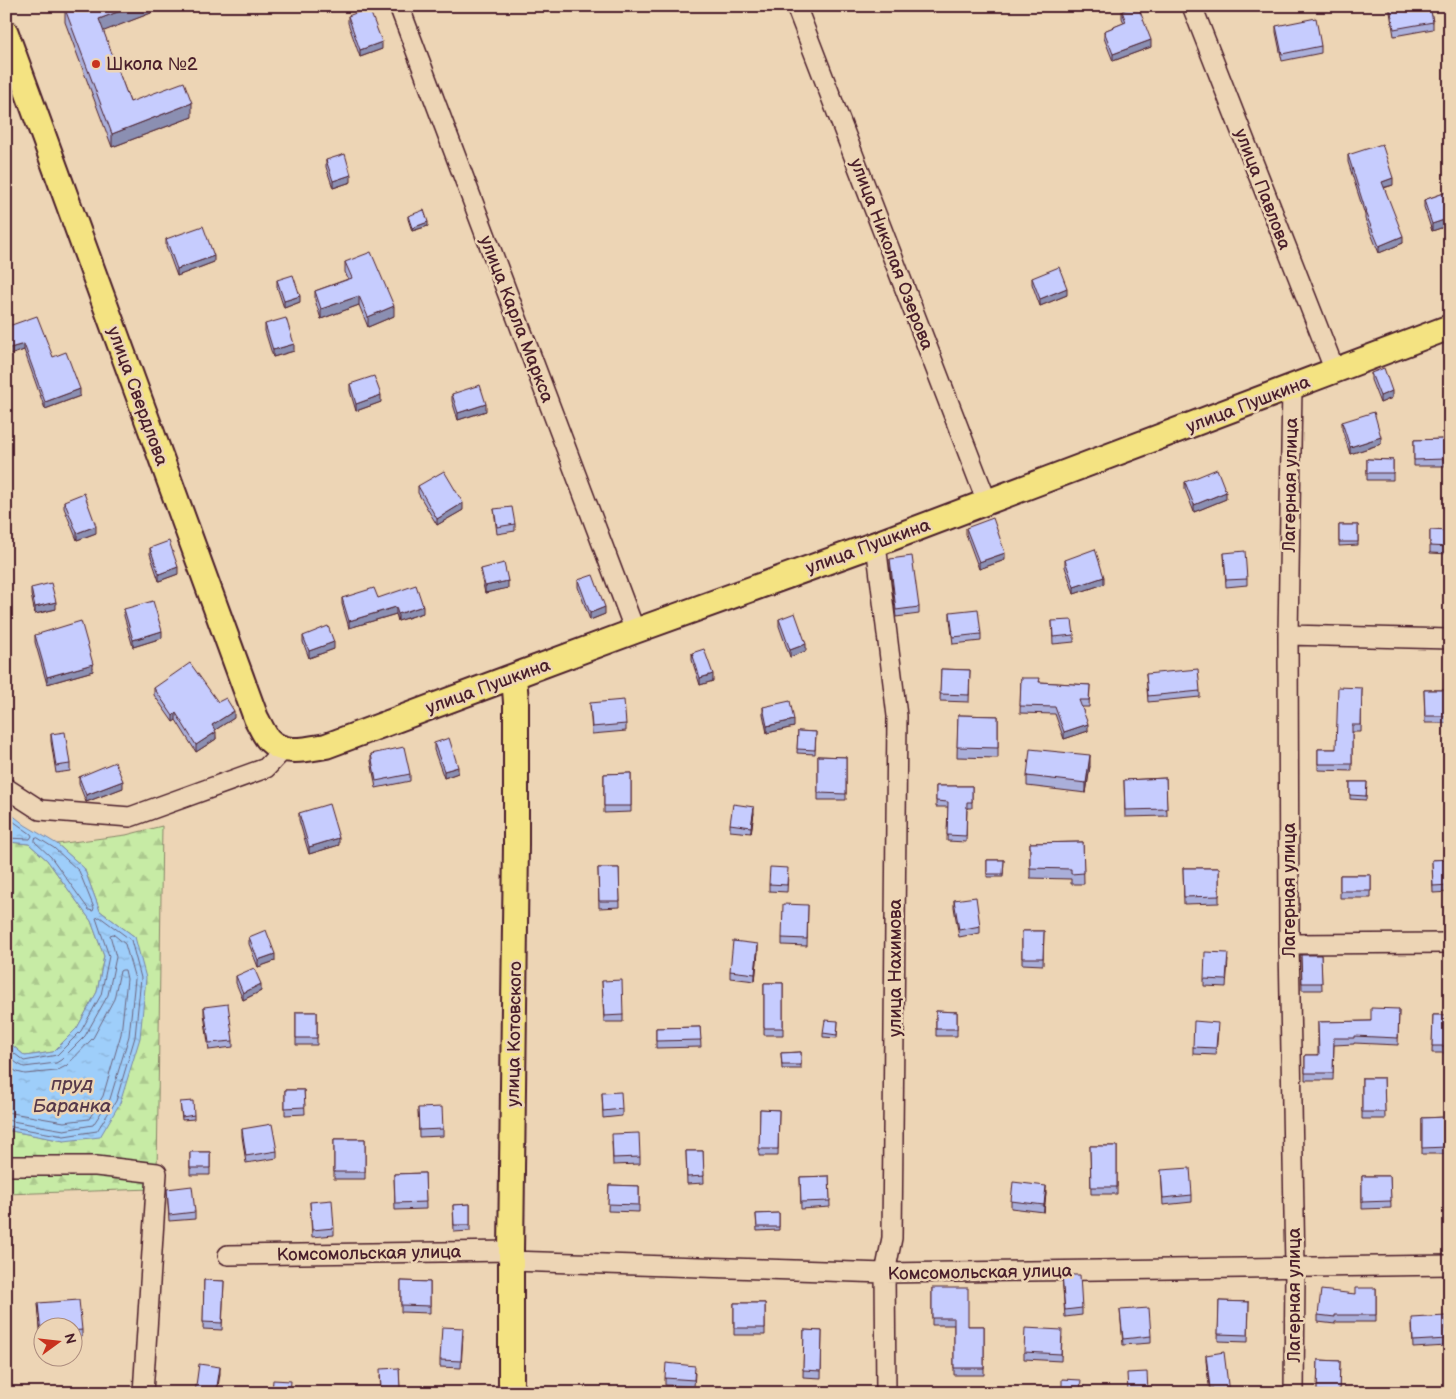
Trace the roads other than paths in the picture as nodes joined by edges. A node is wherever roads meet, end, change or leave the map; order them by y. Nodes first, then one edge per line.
1 (399, 6) edge
2 (796, 6) edge
3 (1192, 6) edge
4 (6, 33) edge
5 (1450, 327) edge
6 (1335, 371) junction
7 (1292, 387) junction
8 (987, 502) junction
9 (876, 544) junction
10 (635, 631) junction
11 (1288, 635) junction
12 (1450, 639) edge
13 (514, 676) junction
14 (283, 750) junction
15 (6, 788) edge
16 (1450, 943) edge
17 (1289, 944) junction
18 (6, 1164) edge
19 (228, 1255) dead end
20 (511, 1256) junction
21 (1450, 1265) edge
22 (1295, 1267) junction
23 (885, 1273) junction
24 (143, 1393) edge
25 (511, 1393) edge
26 (886, 1393) edge
27 (1294, 1393) edge

1 - 10 street, улица Карла Маркса
2 - 8 street, улица Николая Озерова
3 - 6 street, улица Павлова
4 - 14 main road, улица Свердлова
5 - 6 main road, улица Пушкина
6 - 7 main road, улица Пушкина
7 - 8 main road, улица Пушкина
7 - 11 street, Лагерная улица
8 - 9 main road, улица Пушкина
9 - 10 main road, улица Пушкина
9 - 23 street, улица Нахимова
10 - 13 main road, улица Пушкина
11 - 12 street
11 - 17 street, Лагерная улица
13 - 14 main road, улица Пушкина
13 - 20 main road, улица Котовского
14 - 15 street
16 - 17 street
17 - 22 street, Лагерная улица
18 - 24 street
19 - 20 street, Комсомольская улица
20 - 23 street, Комсомольская улица
20 - 25 main road, улица Котовского
21 - 22 street, Комсомольская улица
22 - 23 street, Комсомольская улица
22 - 27 street, Лагерная улица
23 - 26 street, улица Нахимова

